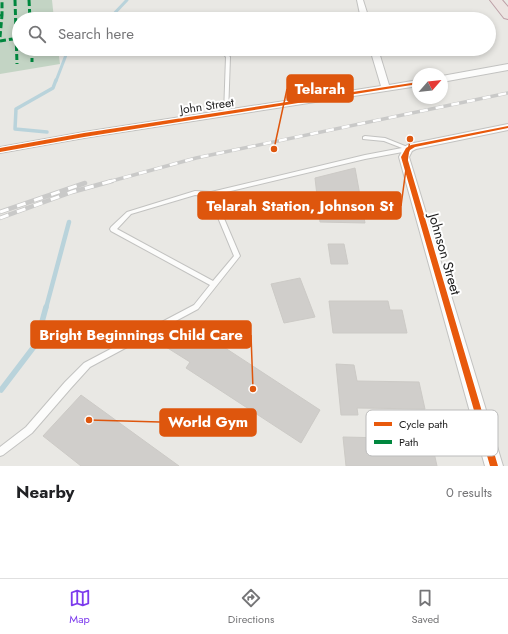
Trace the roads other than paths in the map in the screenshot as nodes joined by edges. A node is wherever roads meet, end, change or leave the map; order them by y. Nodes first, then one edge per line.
1 (360, 0) edge
2 (496, 0) edge
3 (363, 12) edge
4 (508, 15) edge
5 (227, 56) edge
6 (376, 56) edge
7 (508, 67) edge
8 (448, 78) edge
9 (412, 84) edge
10 (386, 89) junction
11 (226, 114) junction
12 (508, 127) edge
13 (366, 138) dead end
14 (408, 148) junction
15 (0, 150) edge
16 (211, 194) junction
17 (214, 284) junction
18 (478, 410) edge
19 (0, 452) edge
20 (491, 456) edge
21 (494, 466) edge

1 - 3 street
2 - 4 highway
5 - 11 lane
6 - 10 street
7 - 8 street
9 - 10 street, John Street
10 - 11 street, John Street
11 - 15 street, John Street
12 - 14 street
13 - 14 lane
14 - 16 lane
14 - 18 street, Johnson Street
16 - 17 lane
16 - 17 lane
17 - 19 lane
20 - 21 street, Johnson Street

